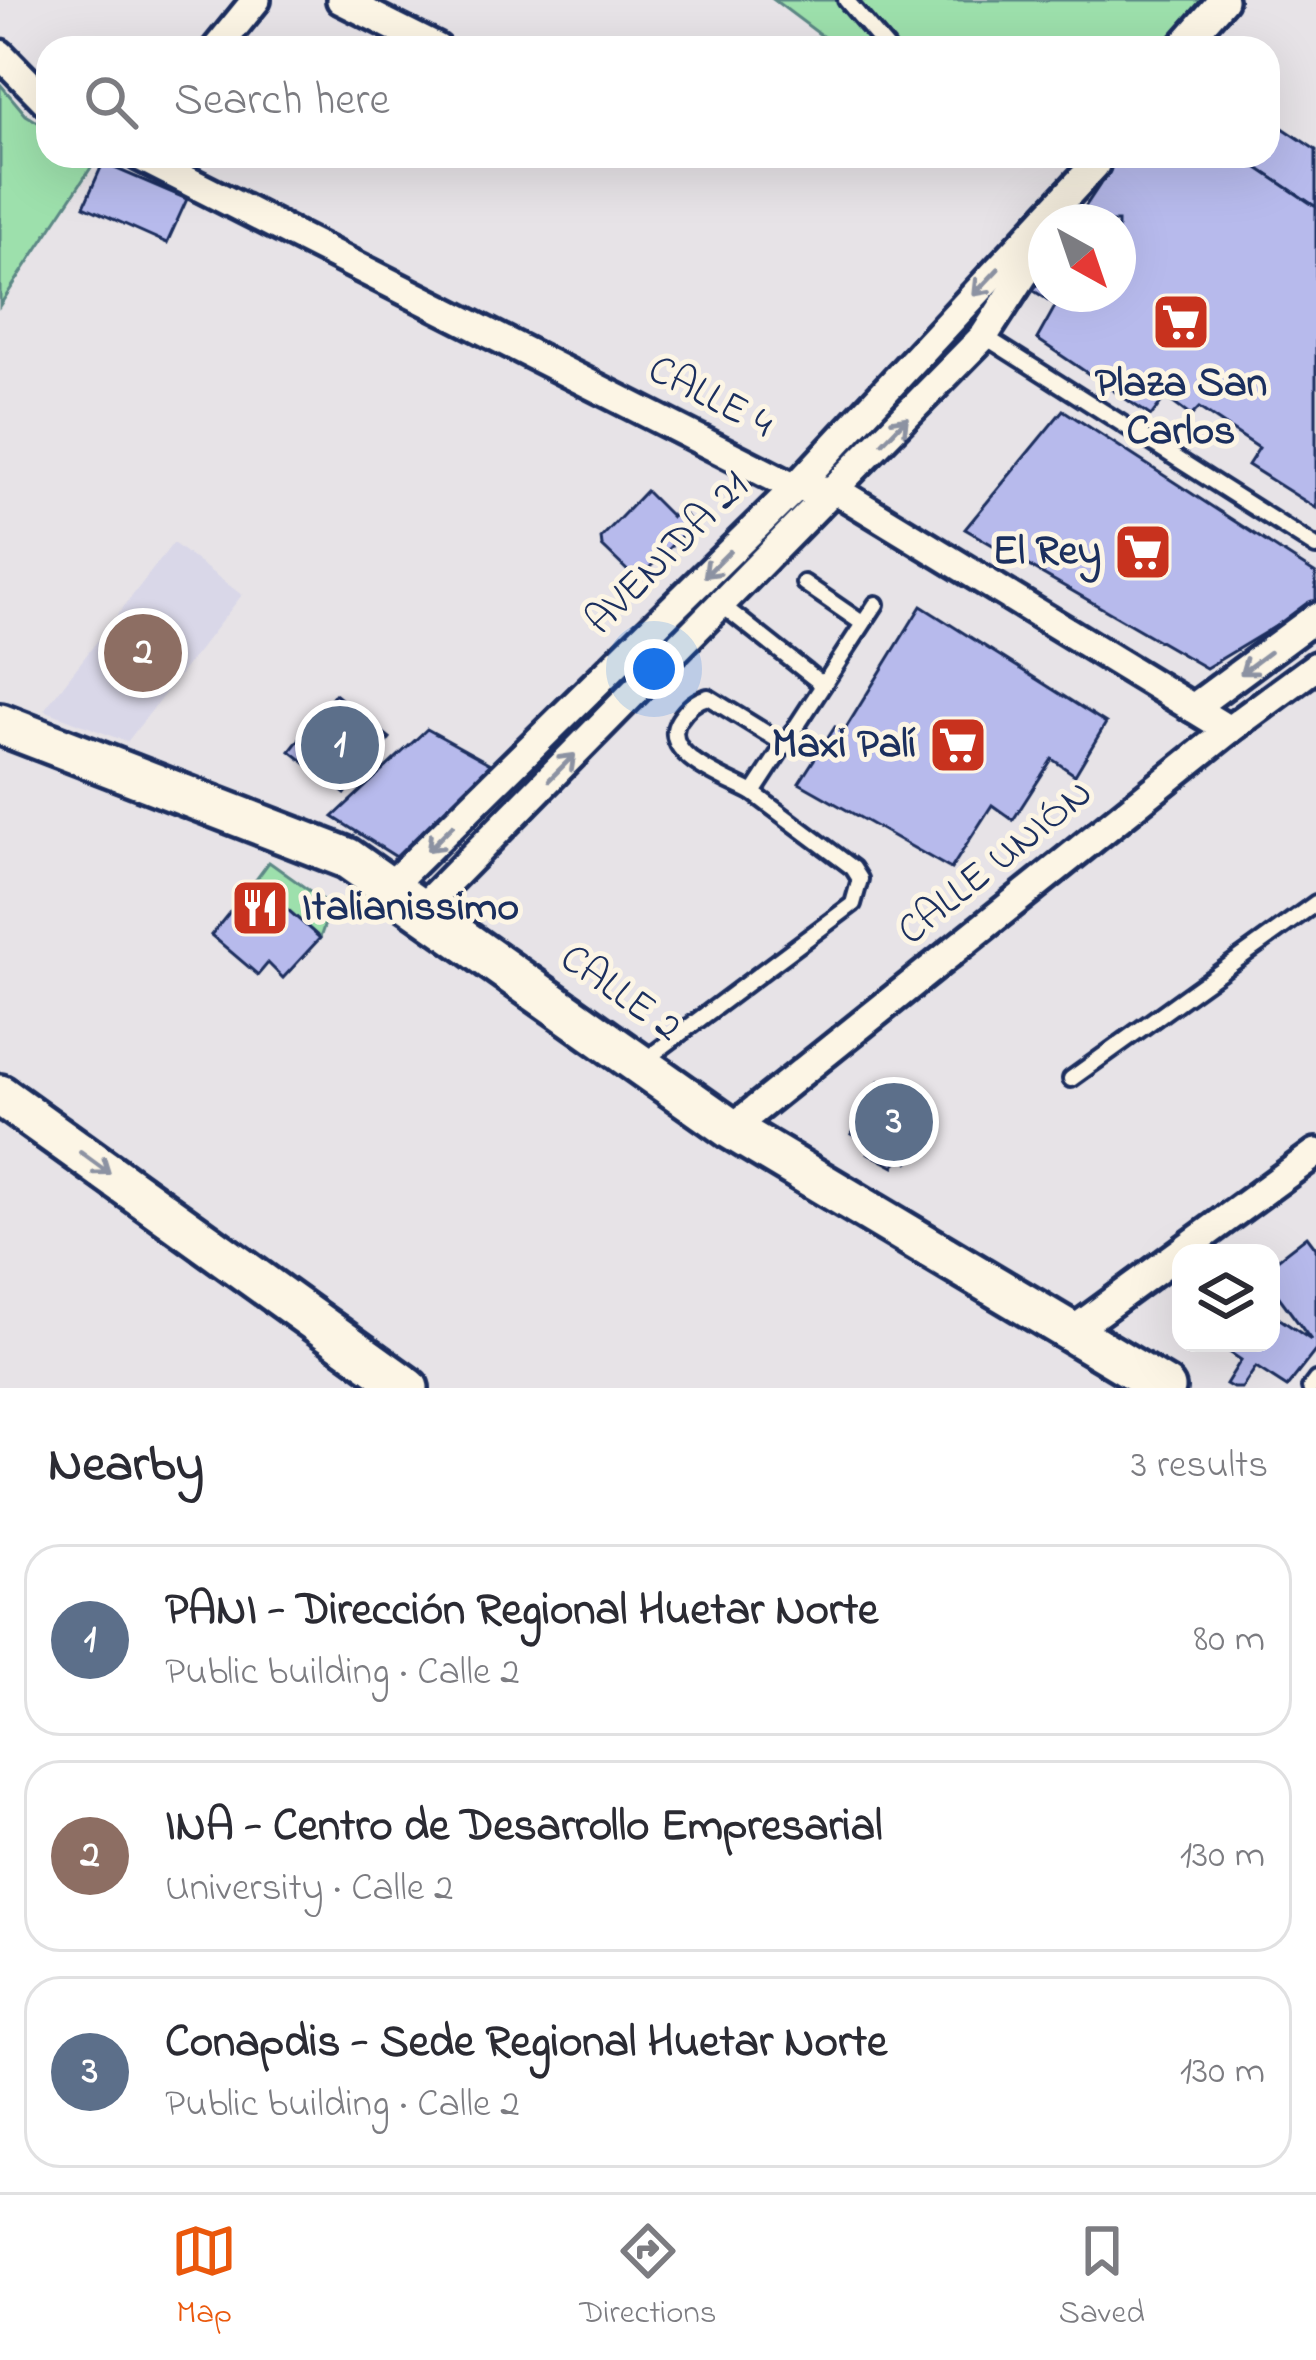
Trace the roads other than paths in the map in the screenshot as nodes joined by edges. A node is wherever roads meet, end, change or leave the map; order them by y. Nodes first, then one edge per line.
1 (256, 0) edge
2 (340, 0) edge
3 (846, 0) edge
4 (1223, 0) edge
5 (228, 36) edge
6 (413, 36) edge
7 (876, 36) edge
8 (1192, 36) edge
9 (0, 54) edge
10 (36, 91) edge
11 (164, 168) edge
12 (1082, 168) edge
13 (1085, 168) edge
14 (1067, 204) edge
15 (1028, 268) edge
16 (984, 336) junction
17 (795, 488) junction
18 (837, 491) junction
19 (1316, 547) edge
20 (804, 584) dead end
21 (876, 604) dead end
22 (723, 606) junction
23 (1316, 617) edge
24 (862, 623) junction
25 (1316, 667) edge
26 (823, 685) junction
27 (1193, 709) junction
28 (0, 724) edge
29 (1229, 730) junction
30 (784, 744) junction
31 (753, 793) junction
32 (405, 899) junction
33 (1316, 903) edge
34 (638, 1066) junction
35 (1071, 1078) dead end
36 (0, 1095) edge
37 (730, 1130) junction
38 (1316, 1154) edge
39 (1074, 1330) junction
40 (1316, 1380) edge
41 (408, 1388) edge
42 (1166, 1388) edge
43 (1310, 1388) edge

1 - 5 street
2 - 6 street
3 - 7 lane
4 - 8 street
9 - 10 street
11 - 17 street, CALLE 4
12 -> 17 street, AVENIDA 21
13 - 14 street, AVENIDA 21
15 - 16 street, AVENIDA 21
18 -> 16 street, AVENIDA 21
16 - 19 lane
17 - 18 street, CALLE 4
17 -> 32 street, AVENIDA 21
18 - 22 street, AVENIDA 21
18 - 27 street, CALLE 4
20 - 24 lane
21 - 24 lane
22 - 26 lane
32 -> 22 street, AVENIDA 21
23 -> 27 street
24 - 26 lane
25 - 29 street, CALLE UNIÓN
26 - 30 lane
27 - 29 street, CALLE 4
28 - 32 main road, CALLE 2
29 - 37 street, CALLE UNIÓN
30 - 31 lane
30 - 31 lane
31 - 34 lane
32 - 34 main road, CALLE 2
33 - 35 lane
34 - 37 main road, CALLE 2
36 -> 41 main road
37 - 39 main road, CALLE 2
38 - 39 street
39 - 42 main road, CALLE 2
40 - 43 lane

